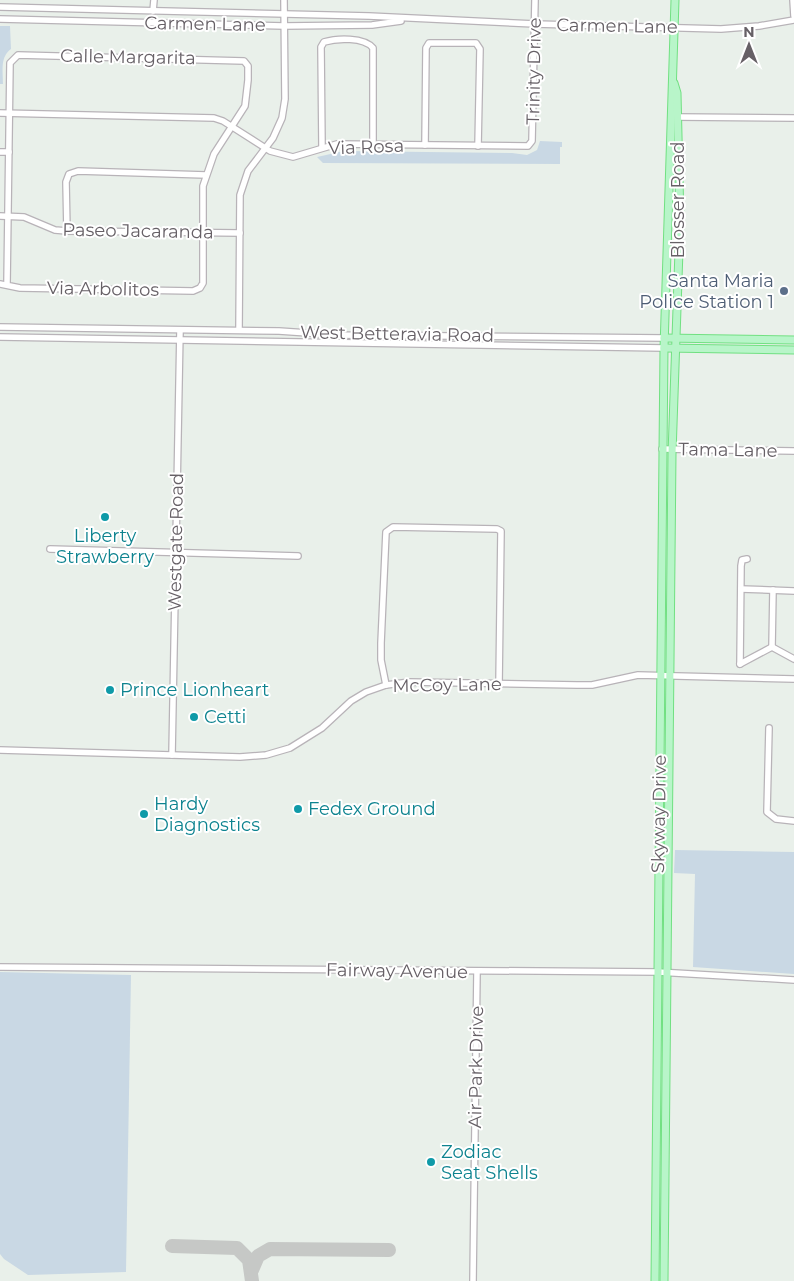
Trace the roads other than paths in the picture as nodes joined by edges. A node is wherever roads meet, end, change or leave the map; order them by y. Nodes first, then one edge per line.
1 (154, 0) edge
2 (284, 0) edge
3 (535, 0) edge
4 (675, 0) edge
5 (793, 1) edge
6 (0, 7) edge
7 (153, 11) junction
8 (284, 15) junction
9 (794, 16) edge
10 (0, 19) edge
11 (410, 20) junction
12 (794, 20) edge
13 (535, 24) junction
14 (284, 26) junction
15 (675, 27) junction
16 (674, 83) junction
17 (0, 113) edge
18 (10, 113) junction
19 (678, 117) junction
20 (794, 118) edge
21 (232, 126) junction
22 (532, 141) joint
23 (373, 144) junction
24 (425, 146) junction
25 (478, 146) junction
26 (322, 147) junction
27 (265, 148) junction
28 (0, 152) edge
29 (9, 152) junction
30 (206, 175) junction
31 (0, 216) edge
32 (9, 216) junction
33 (67, 232) junction
34 (203, 232) junction
35 (240, 233) junction
36 (0, 284) edge
37 (7, 284) junction
38 (0, 327) edge
39 (180, 330) junction
40 (239, 330) junction
41 (0, 337) edge
42 (664, 338) junction
43 (676, 338) junction
44 (794, 340) edge
45 (180, 342) junction
46 (664, 348) junction
47 (675, 348) junction
48 (794, 350) edge
49 (662, 449) junction
50 (672, 449) junction
51 (794, 451) edge
52 (50, 550) dead end
53 (176, 553) junction
54 (298, 556) dead end
55 (747, 559) dead end
56 (741, 589) junction
57 (773, 590) junction
58 (794, 591) edge
59 (772, 647) junction
60 (794, 659) edge
61 (661, 675) junction
62 (670, 676) junction
63 (794, 679) edge
64 (499, 684) junction
65 (386, 685) junction
66 (769, 728) dead end
67 (0, 750) edge
68 (172, 755) junction
69 (794, 821) edge
70 (0, 967) edge
71 (477, 972) junction
72 (658, 972) junction
73 (667, 972) junction
74 (794, 980) edge
75 (472, 1281) edge
76 (655, 1281) edge
77 (664, 1281) edge

1 - 7 street
2 - 8 street
3 - 13 street, Trinity Drive
4 - 15 main road, Blosser Road
5 - 9 street
6 - 7 street, Carmen Lane
7 - 8 street, Carmen Lane
8 - 11 street, Carmen Lane
8 - 14 street
10 - 14 street, Carmen Lane
11 - 13 street, Carmen Lane
11 - 14 street, Carmen Lane
12 - 15 street, Carmen Lane
13 - 15 street, Carmen Lane
13 - 22 street, Trinity Drive
14 - 27 street
15 - 16 main road, Blosser Road
16 - 19 main road, Blosser Road
16 - 42 main road, Blosser Road
17 - 18 street, Via Rosa
18 - 21 street, Via Rosa
18 - 21 street, Calle Margarita
18 - 29 street
19 - 20 street
19 - 43 main road, Blosser Road
21 - 27 street, Via Rosa
21 - 30 street
22 - 25 street, Via Rosa
23 - 24 street, Via Rosa
23 - 26 street, Via Rosa
23 - 26 street
24 - 25 street, Via Rosa
24 - 25 street
26 - 27 street, Via Rosa
27 - 35 street
28 - 29 street
29 - 32 street
30 - 33 street
30 - 34 street
31 - 32 street, Paseo Jacaranda
32 - 33 street, Paseo Jacaranda
32 - 37 street
33 - 34 street, Paseo Jacaranda
34 - 35 street, Paseo Jacaranda
34 - 37 street, Via Arbolitos
35 - 40 street
36 - 37 street, Via Arbolitos
38 - 39 street, West Betteravia Road
39 - 40 street, West Betteravia Road
39 - 45 street, Westgate Road
40 - 42 street, West Betteravia Road
41 - 45 street, West Betteravia Road
42 - 43 main road, West Betteravia Road
42 - 46 main road, Blosser Road
43 - 44 main road, West Betteravia Road
43 - 47 main road, Blosser Road
45 - 46 street, West Betteravia Road
45 - 53 street, Westgate Road
46 - 47 main road, West Betteravia Road
46 - 49 main road, Skyway Drive
47 - 48 main road, West Betteravia Road
47 - 50 main road, Skyway Drive
49 - 50 street, Tama Lane
49 - 61 main road, Skyway Drive
50 - 51 street, Tama Lane
50 - 62 main road, Skyway Drive
52 - 53 street
53 - 54 street
53 - 68 street, Westgate Road
55 - 56 street
56 - 57 street
56 - 59 street
57 - 58 street
57 - 59 street
59 - 60 street
61 - 62 street, McCoy Lane
61 - 64 street, McCoy Lane
61 - 72 main road, Skyway Drive
62 - 63 street, McCoy Lane
62 - 73 main road, Skyway Drive
64 - 65 street, McCoy Lane
64 - 65 street
65 - 68 street, McCoy Lane
66 - 69 street
67 - 68 street, McCoy Lane
70 - 71 street, Fairway Avenue
71 - 72 street, Fairway Avenue
71 - 75 street, Air Park Drive
72 - 73 street, Fairway Avenue
72 - 76 main road, Skyway Drive
73 - 74 street, Fairway Avenue
73 - 77 main road, Skyway Drive

